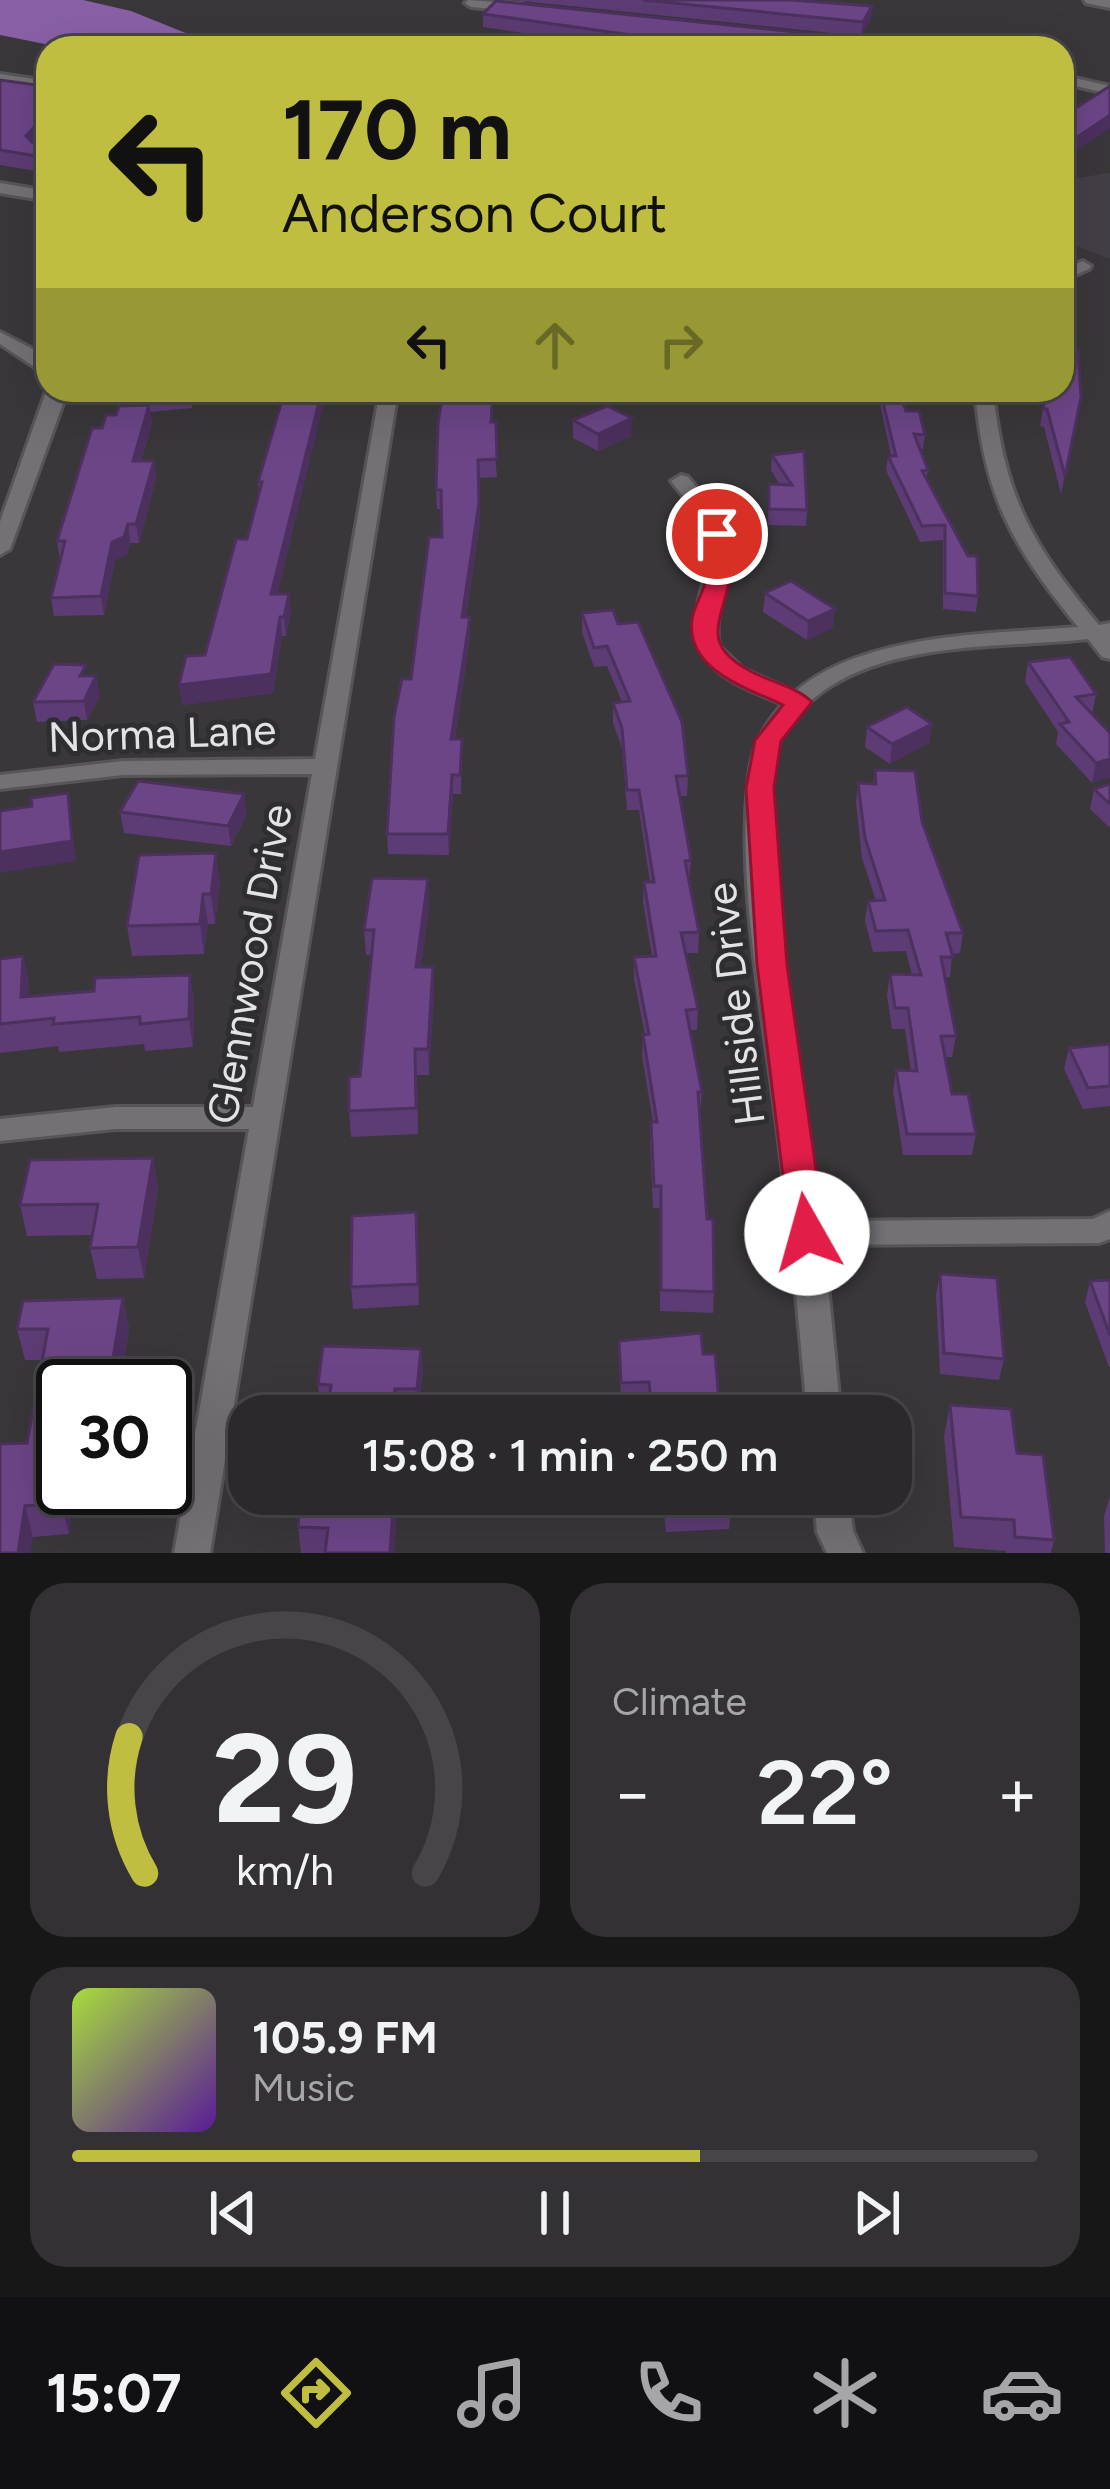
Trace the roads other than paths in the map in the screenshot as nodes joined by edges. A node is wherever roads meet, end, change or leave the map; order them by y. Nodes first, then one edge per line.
1 (1090, 0) edge
2 (471, 2) edge
3 (1110, 4) edge
4 (542, 10) edge
5 (0, 78) edge
6 (1074, 81) edge
7 (36, 83) edge
8 (1082, 83) junction
9 (1074, 88) edge
10 (1110, 90) edge
11 (0, 188) edge
12 (36, 194) edge
13 (1083, 266) dead end
14 (1074, 270) edge
15 (0, 337) edge
16 (36, 360) edge
17 (55, 402) edge
18 (387, 402) edge
19 (985, 402) edge
20 (681, 481) dead end
21 (0, 549) edge
22 (1104, 638) edge
23 (799, 702) junction
24 (328, 767) junction
25 (0, 782) edge
26 (263, 1118) junction
27 (0, 1130) edge
28 (1110, 1223) edge
29 (807, 1233) junction
30 (822, 1395) edge
31 (833, 1515) edge
32 (192, 1553) edge
33 (845, 1553) edge

1 - 3 street
2 - 4 street
5 - 7 street
6 - 8 street
8 - 9 street
8 - 10 street
11 - 12 street
13 - 14 street
15 - 16 street
17 - 21 street
18 - 24 street, Glennwood Drive
19 - 22 street
20 - 23 street
22 - 23 street, Hillside Drive
23 - 29 street, Hillside Drive
24 - 25 street, Norma Lane
24 - 26 street, Glennwood Drive
26 - 27 street
26 - 32 street, Glennwood Drive
28 - 29 street
29 - 30 street, Hillside Drive
31 - 33 street

